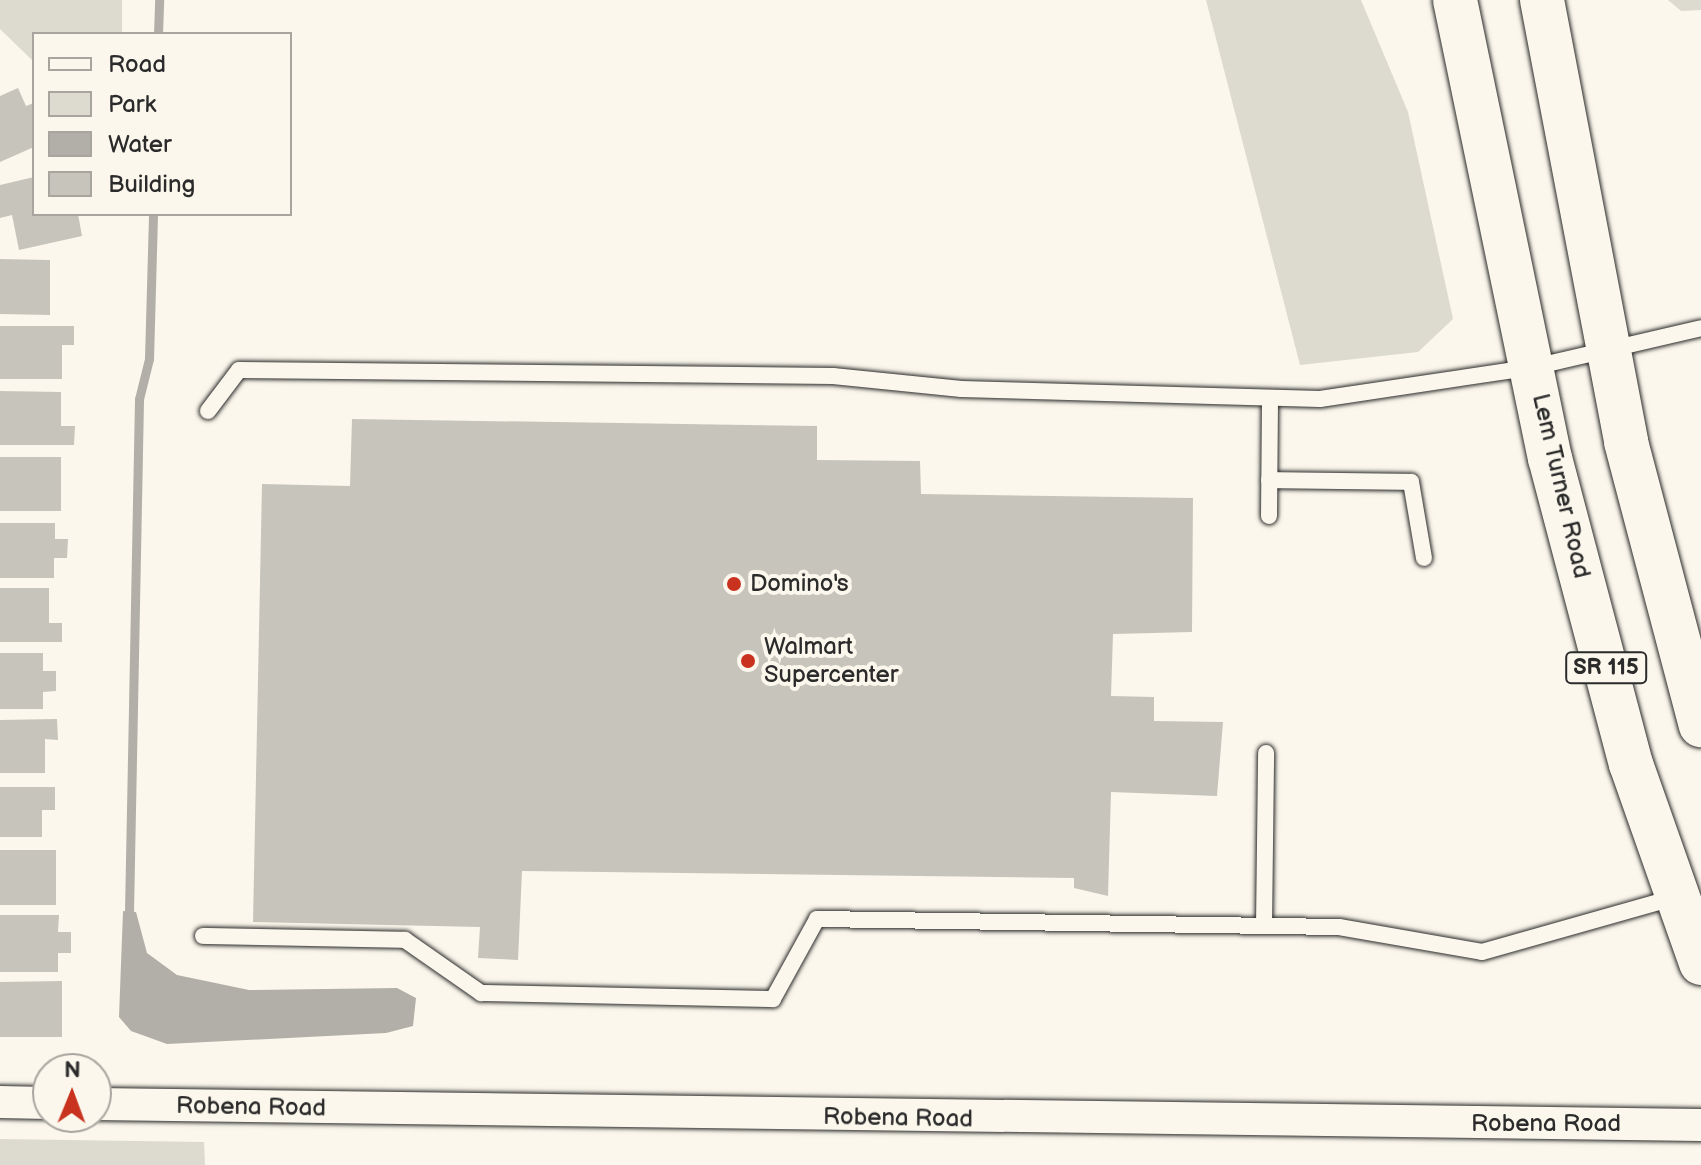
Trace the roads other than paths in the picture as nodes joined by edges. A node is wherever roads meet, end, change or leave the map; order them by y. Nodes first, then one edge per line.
1 (1455, 0) edge
2 (1542, 0) edge
3 (1701, 328) edge
4 (1609, 349) junction
5 (1534, 367) junction
6 (1270, 398) junction
7 (208, 411) dead end
8 (1269, 480) junction
9 (1269, 516) dead end
10 (1424, 558) dead end
11 (1701, 725) edge
12 (1266, 753) dead end
13 (1677, 896) junction
14 (1264, 926) junction
15 (203, 936) dead end
16 (1701, 963) edge
17 (0, 1102) edge
18 (32, 1103) edge
19 (112, 1104) edge
20 (1701, 1125) edge

1 - 5 main road, Lem Turner Road / SR 115
2 - 4 main road, SR 115
3 - 4 lane
4 - 5 lane
4 - 11 main road, SR 115
5 - 6 lane
5 - 13 main road, Lem Turner Road / SR 115
6 - 7 lane
6 - 8 lane
8 - 9 lane
8 - 10 lane
12 - 14 lane
13 - 14 lane
13 - 16 main road, Lem Turner Road / SR 115
14 - 15 lane
17 - 18 street
19 - 20 street, Robena Road

